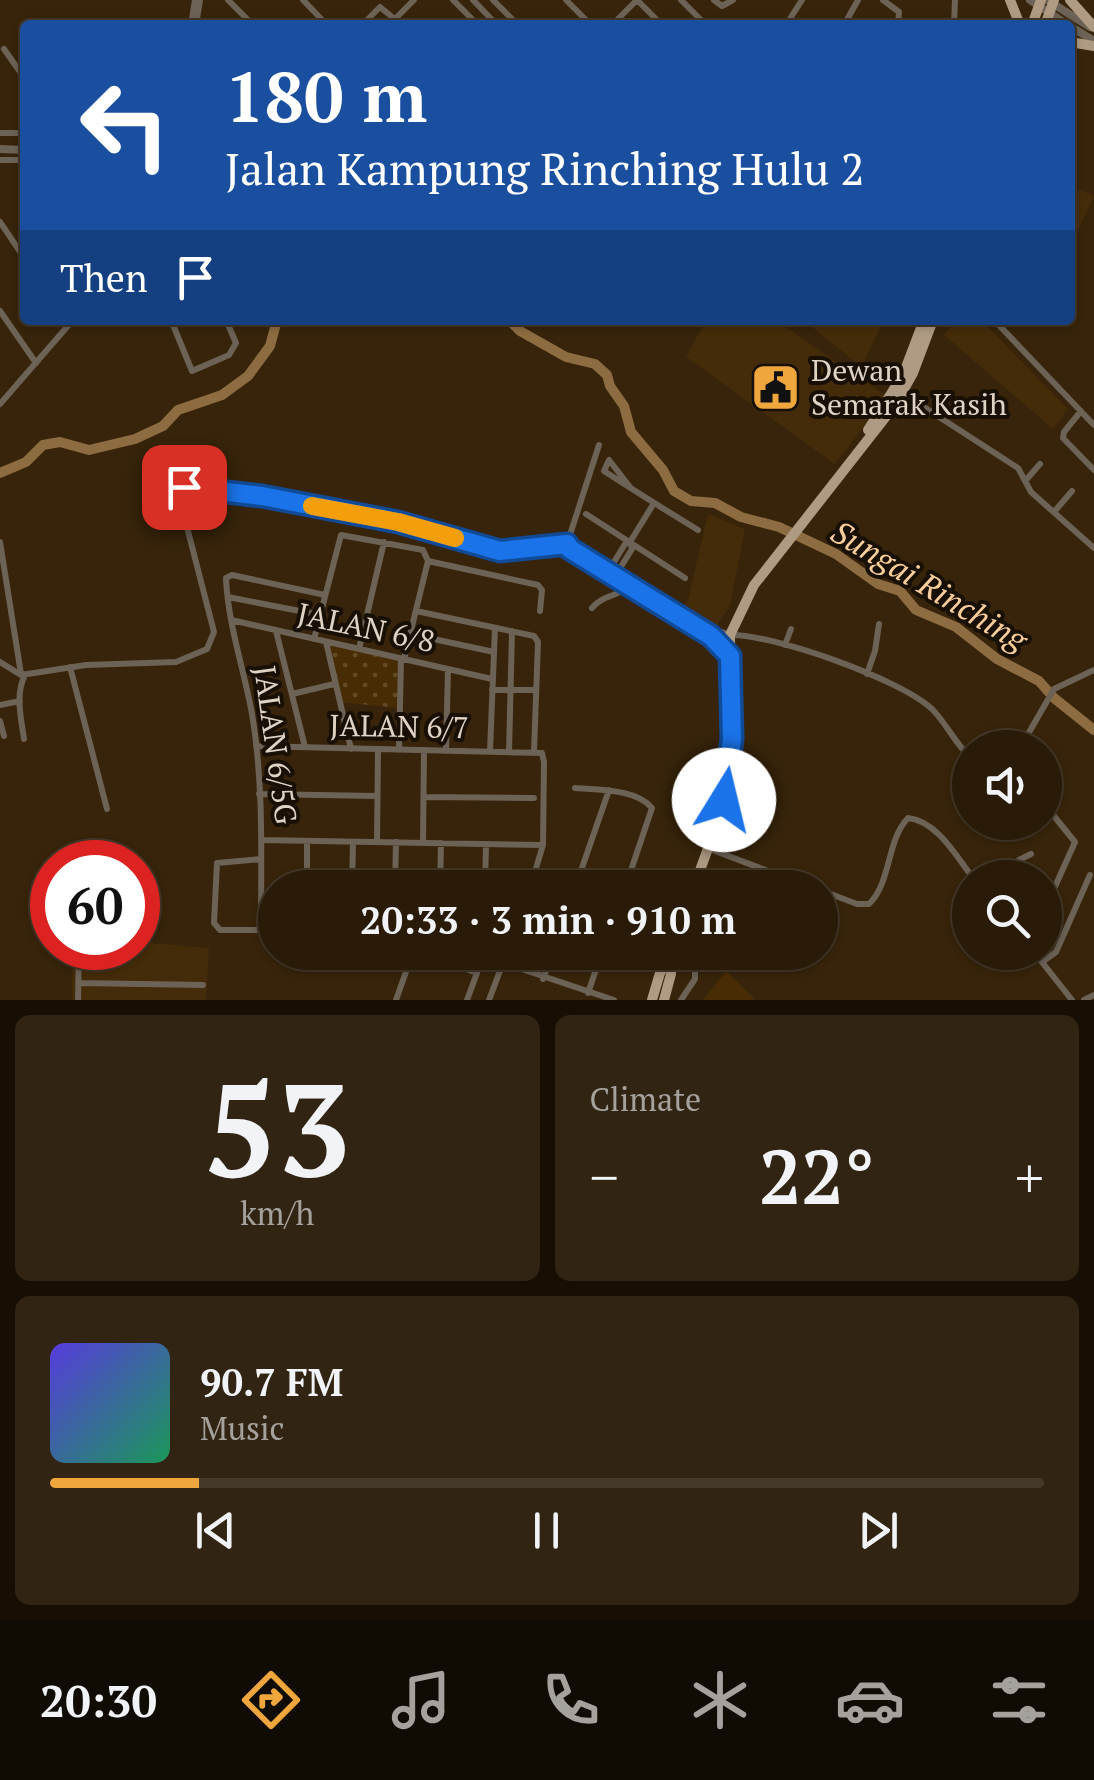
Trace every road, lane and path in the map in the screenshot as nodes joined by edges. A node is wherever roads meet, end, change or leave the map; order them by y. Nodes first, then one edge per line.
1 (303, 0) edge
2 (453, 0) edge
3 (473, 0) edge
4 (493, 0) edge
5 (566, 0) edge
6 (637, 0) edge
7 (682, 0) edge
8 (714, 0) edge
9 (733, 0) edge
10 (882, 0) edge
11 (1070, 0) edge
12 (1045, 3) edge
13 (323, 20) edge
14 (367, 20) edge
15 (397, 20) edge
16 (473, 20) edge
17 (493, 20) edge
18 (513, 20) edge
19 (586, 20) edge
20 (617, 20) edge
21 (657, 20) edge
22 (701, 20) edge
23 (899, 20) edge
24 (1094, 28) edge
25 (4, 49) dead end
26 (20, 73) edge
27 (0, 224) edge
28 (20, 240) edge
29 (14, 244) junction
30 (20, 252) edge
31 (0, 311) edge
32 (67, 325) edge
33 (174, 325) edge
34 (228, 325) edge
35 (923, 325) edge
36 (931, 325) edge
37 (999, 325) edge
38 (36, 363) junction
39 (913, 373) junction
40 (906, 397) junction
41 (0, 404) edge
42 (1081, 411) junction
43 (1094, 424) edge
44 (599, 445) dead end
45 (1040, 464) dead end
46 (1094, 470) edge
47 (1026, 480) junction
48 (630, 488) dead end
49 (1072, 492) dead end
50 (654, 502) junction
51 (816, 504) junction
52 (1054, 512) junction
53 (586, 514) dead end
54 (698, 530) dead end
55 (1094, 535) edge
56 (0, 542) edge
57 (384, 542) junction
58 (630, 542) junction
59 (567, 544) junction
60 (1091, 545) edge
61 (428, 561) junction
62 (612, 572) junction
63 (685, 578) dead end
64 (628, 586) junction
65 (325, 595) junction
66 (228, 597) junction
67 (741, 607) junction
68 (592, 608) dead end
69 (416, 611) junction
70 (540, 612) dead end
71 (320, 615) junction
72 (231, 620) junction
73 (735, 620) junction
74 (879, 624) dead end
75 (494, 628) junction
76 (791, 628) dead end
77 (276, 631) junction
78 (512, 631) junction
79 (711, 633) junction
80 (410, 634) junction
81 (732, 635) junction
82 (314, 639) junction
83 (326, 642) junction
84 (786, 644) junction
85 (359, 649) junction
86 (494, 652) junction
87 (730, 656) junction
88 (403, 659) junction
89 (0, 662) edge
90 (70, 667) junction
91 (448, 669) junction
92 (1094, 670) edge
93 (731, 671) junction
94 (866, 674) junction
95 (23, 675) junction
96 (492, 679) junction
97 (334, 684) junction
98 (492, 690) junction
99 (536, 690) junction
100 (510, 691) junction
101 (291, 694) junction
102 (20, 701) junction
103 (0, 705) edge
104 (0, 721) edge
105 (1029, 730) edge
106 (952, 735) edge
107 (4, 736) dead end
108 (24, 739) dead end
109 (256, 746) junction
110 (305, 747) junction
111 (350, 749) junction
112 (378, 750) junction
113 (399, 750) junction
114 (424, 750) junction
115 (446, 751) junction
116 (490, 751) junction
117 (510, 752) junction
118 (538, 753) junction
119 (576, 788) dead end
120 (609, 790) junction
121 (259, 794) junction
122 (378, 796) junction
123 (424, 797) junction
124 (534, 798) dead end
125 (106, 809) dead end
126 (1062, 826) edge
127 (543, 828) junction
128 (262, 840) junction
129 (308, 841) junction
130 (353, 842) junction
131 (377, 842) junction
132 (396, 842) junction
133 (423, 843) junction
134 (441, 843) junction
135 (486, 844) junction
136 (526, 844) junction
137 (543, 845) junction
138 (707, 848) junction
139 (1031, 854) dead end
140 (261, 859) junction
141 (958, 860) edge
142 (1019, 860) edge
143 (538, 863) junction
144 (261, 870) edge
145 (307, 870) edge
146 (352, 870) edge
147 (395, 870) edge
148 (440, 870) edge
149 (485, 870) edge
150 (536, 870) edge
151 (581, 870) edge
152 (631, 870) edge
153 (700, 870) edge
154 (766, 870) edge
155 (1062, 871) edge
156 (1090, 875) dead end
157 (838, 897) edge
158 (258, 930) edge
159 (1062, 938) edge
160 (79, 970) edge
161 (409, 970) edge
162 (468, 970) edge
163 (499, 970) edge
164 (502, 970) edge
165 (520, 970) edge
166 (547, 970) edge
167 (596, 970) edge
168 (662, 970) edge
169 (671, 970) edge
170 (695, 970) edge
171 (1048, 970) edge
172 (499, 977) junction
173 (544, 979) junction
174 (79, 983) junction
175 (203, 985) dead end
176 (588, 992) junction
177 (1094, 996) edge
178 (610, 999) edge
179 (78, 1000) edge
180 (396, 1000) edge
181 (467, 1000) edge
182 (489, 1000) edge
183 (652, 1000) edge
184 (664, 1000) edge
185 (681, 1000) edge
186 (1072, 1000) edge
187 (1084, 1000) edge

1 - 13 street
2 - 16 street
3 - 17 street
4 - 18 street
5 - 19 street
6 - 20 street
6 - 21 street
7 - 22 street
8 - 9 street
10 - 23 street
11 - 24 main road
12 - 24 street
14 - 15 street
25 - 26 street
27 - 29 street
28 - 29 street
29 - 30 street
31 - 38 street
32 - 38 street
33 - 34 street
35 - 40 main road
36 - 39 main road
37 - 42 street
38 - 41 street
39 - 40 main road
39 - 40 main road
40 - 47 street
40 - 51 main road
40 - 51 main road
42 - 43 street
42 - 46 street
44 - 59 street
45 - 47 street
47 - 52 street
48 - 50 street
49 - 52 street
50 - 54 street
50 - 58 street
51 - 67 main road
52 - 60 street
53 - 58 street
55 - 60 street
56 - 95 street
57 - 61 street
57 - 65 street
57 - 85 street
58 - 62 street
58 - 63 street
59 - 62 street
59 - 90 street
61 - 69 street
61 - 70 street
62 - 64 street
62 - 79 street
64 - 68 street
64 - 79 street
65 - 66 street, JALAN 6/5G
65 - 71 street
66 - 71 street
66 - 72 street, JALAN 6/5G
67 - 73 main road
67 - 81 main road
69 - 75 street
69 - 80 street
71 - 82 street
72 - 77 street, JALAN 6/8
72 - 109 street, JALAN 6/5G
73 - 79 main road
73 - 81 main road
74 - 94 street
75 - 78 street
75 - 86 street
76 - 84 street
77 - 82 street, JALAN 6/8
77 - 101 street
78 - 99 street
78 - 100 street
79 - 81 street
79 - 87 main road
80 - 86 street
80 - 88 street
81 - 84 street
81 - 87 main road
81 - 93 main road
82 - 83 street, JALAN 6/8
83 - 85 street, JALAN 6/8
83 - 97 street
84 - 94 street
85 - 88 street, JALAN 6/8
86 - 96 street
87 - 93 main road
88 - 91 street, JALAN 6/8
88 - 113 street
89 - 95 street
90 - 95 street
90 - 125 street
91 - 96 street, JALAN 6/8
91 - 115 street
92 - 105 street
93 - 138 main road
94 - 106 street
95 - 102 street
96 - 98 street
97 - 101 street
97 - 111 street
98 - 100 street
98 - 116 street
99 - 100 street
99 - 118 street
100 - 117 street
101 - 110 street
102 - 103 street
102 - 108 street
104 - 107 street
109 - 110 street, JALAN 6/7
109 - 121 street, JALAN 6/5G
110 - 111 street, JALAN 6/7
111 - 112 street, JALAN 6/7
112 - 113 street, JALAN 6/7
112 - 122 street
113 - 114 street, JALAN 6/7
114 - 115 street, JALAN 6/7
114 - 123 street
115 - 116 street, JALAN 6/7
116 - 117 street, JALAN 6/7
117 - 118 street, JALAN 6/7
118 - 127 street
119 - 120 street
120 - 151 street
120 - 152 street
121 - 122 street
121 - 128 street, JALAN 6/5G
122 - 131 street
123 - 124 street
123 - 133 street
126 - 155 street
127 - 136 street
127 - 137 street
128 - 129 street, JALAN 6/5G
128 - 140 street
129 - 130 street, JALAN 6/5G
129 - 145 street
130 - 131 street, JALAN 6/5G
130 - 146 street
131 - 132 street, JALAN 6/5G
132 - 133 street, JALAN 6/5G
132 - 147 street
133 - 134 street, JALAN 6/5G
134 - 135 street, JALAN 6/5G
134 - 148 street
135 - 136 street, JALAN 6/5G
135 - 149 street
136 - 137 street, JALAN 6/5G
136 - 143 street
137 - 143 street
138 - 153 main road
138 - 154 street
139 - 142 street
140 - 144 street
140 - 158 street
141 - 157 street
143 - 150 street
156 - 159 street
160 - 174 street
161 - 180 street
162 - 181 street
163 - 172 street
164 - 172 street
165 - 173 street
166 - 173 street
167 - 176 street
168 - 183 main road
169 - 184 main road
170 - 185 street
171 - 186 street
172 - 182 street
173 - 176 street
174 - 175 street
174 - 179 street
176 - 178 street
177 - 187 street

